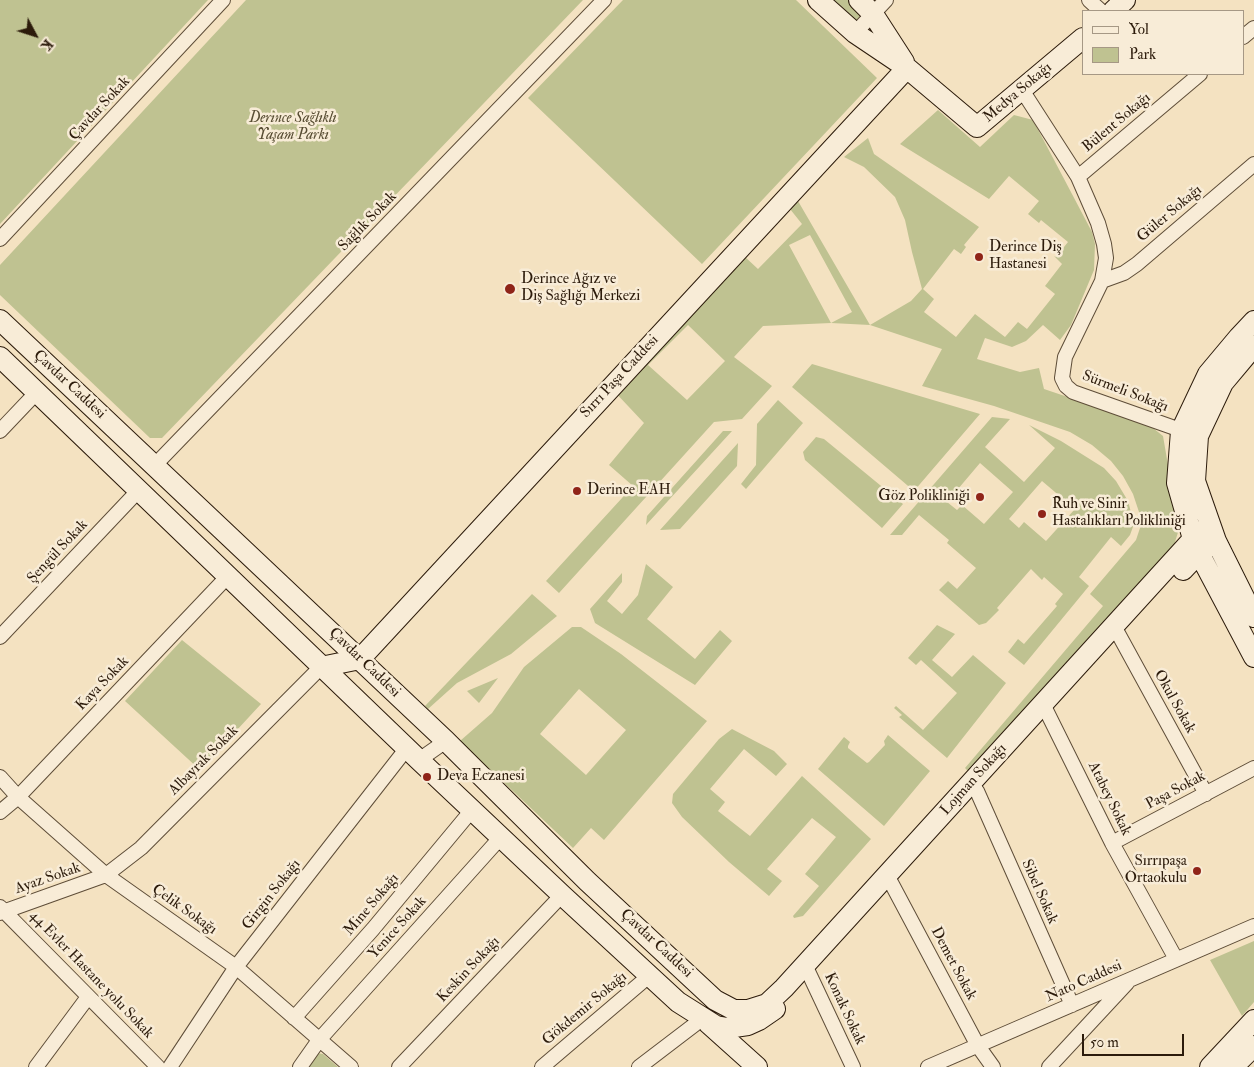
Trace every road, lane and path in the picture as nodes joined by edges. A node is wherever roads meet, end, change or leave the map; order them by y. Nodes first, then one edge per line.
1 (223, 0) edge
2 (604, 0) edge
3 (818, 0) edge
4 (859, 0) edge
5 (1090, 0) edge
6 (1126, 0) edge
7 (879, 7) edge
8 (1099, 10) edge
9 (1114, 10) edge
10 (1254, 28) edge
11 (855, 33) junction
12 (1244, 36) edge
13 (1082, 39) edge
14 (907, 68) junction
15 (1199, 75) edge
16 (1022, 90) junction
17 (1254, 164) edge
18 (1078, 177) junction
19 (0, 239) edge
20 (1102, 281) junction
21 (0, 320) edge
22 (1254, 322) edge
23 (1254, 346) edge
24 (0, 357) edge
25 (37, 392) junction
26 (0, 431) edge
27 (1190, 434) junction
28 (155, 465) junction
29 (139, 490) junction
30 (1213, 533) junction
31 (1196, 546) junction
32 (228, 576) junction
33 (1254, 617) edge
34 (1117, 632) junction
35 (0, 637) edge
36 (1254, 657) edge
37 (360, 659) junction
38 (321, 667) junction
39 (1046, 709) junction
40 (446, 741) junction
41 (413, 754) junction
42 (1254, 768) edge
43 (0, 777) edge
44 (977, 791) junction
45 (1206, 794) junction
46 (18, 797) junction
47 (472, 810) junction
48 (0, 812) edge
49 (501, 837) junction
50 (1112, 843) junction
51 (106, 875) junction
52 (890, 879) junction
53 (562, 895) junction
54 (1, 912) edge
55 (1254, 926) edge
56 (1176, 959) junction
57 (236, 967) junction
58 (807, 969) junction
59 (648, 976) junction
60 (1131, 978) junction
61 (792, 992) joint
62 (88, 996) junction
63 (767, 1004) junction
64 (1072, 1005) junction
65 (294, 1018) junction
66 (702, 1019) junction
67 (1254, 1020) edge
68 (748, 1026) junction
69 (318, 1040) junction
70 (978, 1046) junction
71 (1254, 1046) edge
72 (753, 1064) edge
73 (36, 1067) edge
74 (158, 1067) edge
75 (170, 1067) edge
76 (300, 1067) edge
77 (351, 1067) edge
78 (399, 1067) edge
79 (542, 1067) edge
80 (640, 1067) edge
81 (853, 1067) edge
82 (928, 1067) edge
83 (993, 1067) edge
84 (1049, 1067) edge
85 (1210, 1067) edge
86 (1233, 1067) edge

1 - 19 street, Çavdar Sokak
2 - 28 street, Sağlık Sokak
3 - 11 main road
4 - 7 main road
5 - 8 street
6 - 9 main road
7 - 11 street
7 - 14 main road
10 - 12 street
11 - 14 main road
13 - 16 main road, Medya Sokağı
14 - 16 main road, Medya Sokağı
14 - 37 main road, Sırrı Paşa Caddesi
15 - 18 street, Bülent Sokağı
16 - 18 street, Sürmeli Sokağı
17 - 20 street, Güler Sokağı
18 - 20 street, Sürmeli Sokağı
20 - 27 street, Sürmeli Sokağı
21 - 28 main road, Çavdar Caddesi
22 - 27 main road
23 - 27 main road
24 - 25 main road, Çavdar Caddesi
25 - 26 street
25 - 29 main road, Çavdar Caddesi
27 - 30 main road
27 - 31 main road
28 - 37 main road, Çavdar Caddesi
29 - 32 main road, Çavdar Caddesi
29 - 35 street, Şengül Sokak
30 - 31 main road, Lojman Sokağı
30 - 33 main road
31 - 34 main road, Lojman Sokağı
31 - 36 main road
32 - 38 main road, Çavdar Caddesi
32 - 46 street, Kaya Sokak
34 - 39 main road, Lojman Sokağı
34 - 45 street, Okul Sokak
37 - 38 main road
37 - 40 main road, Çavdar Caddesi
38 - 41 main road, Çavdar Caddesi
38 - 51 street, Albayrak Sokak
39 - 44 main road, Lojman Sokağı
39 - 50 street, Atabey Sokak
39 - 52 main road, Lojman Sokağı
40 - 41 street, Girgin Sokağı
40 - 63 main road, Çavdar Caddesi
41 - 47 main road, Çavdar Caddesi
41 - 57 street, Girgin Sokağı
42 - 45 street, Paşa Sokak
43 - 46 street, Çelik Sokağı
44 - 52 main road, Lojman Sokağı
44 - 64 street, Sibel Sokak
45 - 50 street, Paşa Sokak
46 - 48 street, Kaya Sokak
46 - 51 street, Çelik Sokağı
47 - 49 main road, Çavdar Caddesi
47 - 65 street, Mine Sokağı
49 - 53 main road, Çavdar Caddesi
49 - 69 street, Yenice Sokak
50 - 56 street, Atabey Sokak
51 - 54 street, Ayaz Sokak
51 - 57 street, Çelik Sokağı
52 - 58 main road, Lojman Sokağı
52 - 70 street, Demet Sokak
53 - 59 main road, Çavdar Caddesi
53 - 78 street, Keskin Sokağı
54 - 62 street, 44 Evler Hastane yolu Sokak
55 - 56 street, Nato Caddesi
56 - 60 street, Nato Caddesi
57 - 65 street, Çelik Sokağı
57 - 75 street, Girgin Sokağı
58 - 61 main road, Lojman Sokağı
58 - 63 main road, Lojman Sokağı
58 - 81 street, Konak Sokak
59 - 66 main road, Çavdar Caddesi
59 - 79 street, Gökdemir Sokağı
60 - 64 street, Nato Caddesi
60 - 84 street
61 - 68 main road, Çavdar Caddesi
62 - 73 street
62 - 74 street, 44 Evler Hastane yolu Sokak
63 - 68 main road, Lojman Sokağı
64 - 70 street, Nato Caddesi
65 - 69 street, Çelik Sokağı
66 - 68 main road, Çavdar Caddesi
66 - 72 main road, Çavdar Caddesi
66 - 80 street
67 - 85 main road
68 - 72 main road
69 - 76 street, Yenice Sokak
69 - 77 street, Çelik Sokağı
70 - 82 street, Nato Caddesi
70 - 83 street, Demet Sokak
71 - 86 main road

